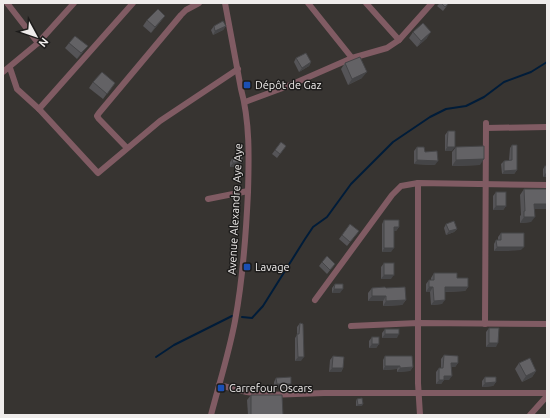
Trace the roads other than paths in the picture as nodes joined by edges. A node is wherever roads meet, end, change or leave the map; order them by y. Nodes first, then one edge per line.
1 (7, 3) edge
2 (74, 3) edge
3 (133, 3) edge
4 (185, 3) edge
5 (199, 3) edge
6 (225, 3) edge
7 (308, 3) edge
8 (366, 3) edge
9 (432, 3) edge
10 (186, 10) junction
11 (399, 40) junction
12 (38, 43) junction
13 (352, 58) junction
14 (10, 68) junction
15 (238, 69) junction
16 (3, 72) edge
17 (245, 102) junction
18 (39, 110) junction
19 (547, 127) edge
20 (127, 148) junction
21 (418, 183) junction
22 (484, 184) junction
23 (547, 186) edge
24 (248, 191) junction
25 (208, 199) dead end
26 (315, 300) dead end
27 (418, 323) junction
28 (485, 324) junction
29 (547, 324) edge
30 (352, 326) dead end
31 (219, 385) junction
32 (547, 393) edge
33 (418, 394) junction
34 (547, 396) edge
35 (211, 415) edge
36 (420, 415) edge
37 (530, 415) edge

1 - 12 street
2 - 12 street
3 - 18 street
4 - 10 street
5 - 10 street
6 - 15 street, Avenue Alexandre Aye Aye
7 - 13 street
8 - 11 street
9 - 11 street
10 - 20 street
11 - 13 street
12 - 14 street
13 - 17 street
14 - 16 street
14 - 18 street
15 - 17 street, Avenue Alexandre Aye Aye
15 - 20 street
17 - 24 street, Avenue Alexandre Aye Aye
18 - 20 street
19 - 22 street
21 - 22 street
21 - 26 street
21 - 27 street
22 - 23 street
22 - 28 street
24 - 25 street
24 - 31 street, Avenue Alexandre Aye Aye
27 - 28 street
27 - 30 street
27 - 33 street
28 - 29 street
31 - 33 street
31 - 35 street, Avenue Alexandre Aye Aye
32 - 33 street
33 - 36 street
34 - 37 street

